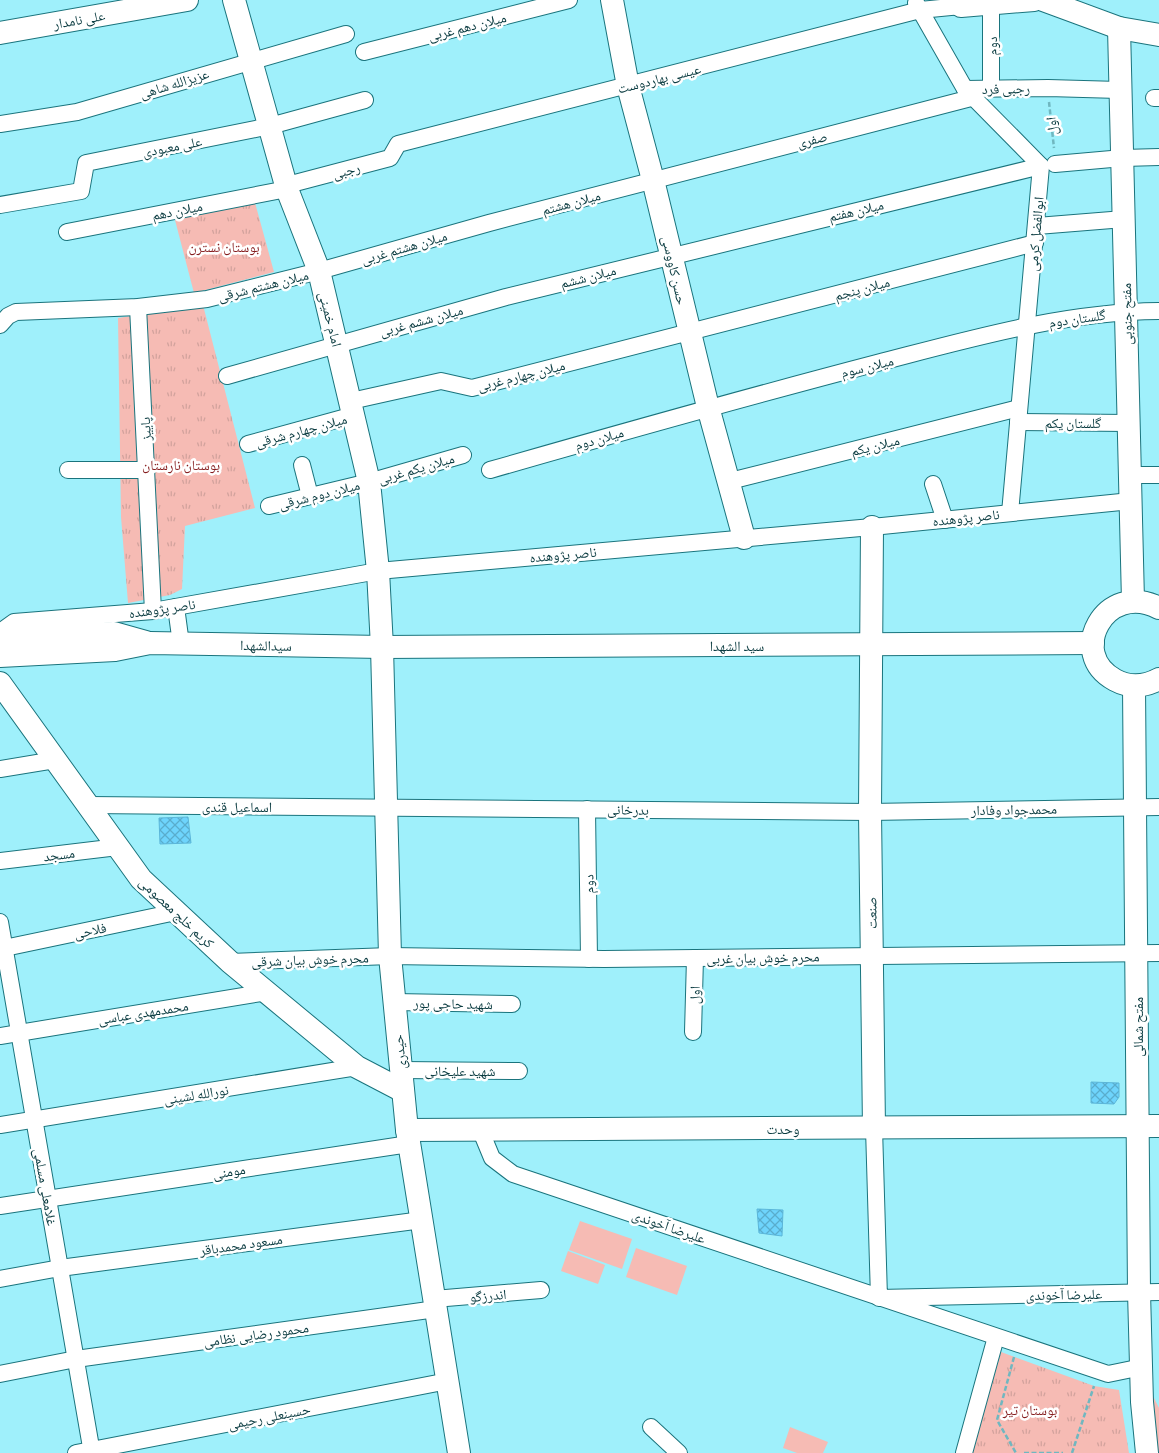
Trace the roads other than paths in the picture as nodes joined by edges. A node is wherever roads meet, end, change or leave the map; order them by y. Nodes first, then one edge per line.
1 (186, 0) edge
2 (234, 0) edge
3 (569, 0) edge
4 (612, 0) edge
5 (1034, 0) edge
6 (1060, 2) edge
7 (961, 3) edge
8 (991, 4) junction
9 (917, 5) edge
10 (1119, 28) junction
11 (0, 33) edge
12 (346, 34) dead end
13 (1159, 35) edge
14 (364, 52) dead end
15 (250, 60) junction
16 (628, 86) junction
17 (991, 88) junction
18 (1119, 90) junction
19 (968, 94) junction
20 (365, 100) dead end
21 (0, 124) edge
22 (270, 126) junction
23 (398, 144) joint
24 (1159, 157) edge
25 (1122, 158) junction
26 (1048, 165) junction
27 (654, 180) junction
28 (287, 189) junction
29 (0, 205) edge
30 (1124, 219) junction
31 (489, 223) joint
32 (1037, 226) junction
33 (67, 232) dead end
34 (1035, 243) junction
35 (671, 255) junction
36 (319, 271) junction
37 (506, 296) joint
38 (138, 307) junction
39 (1126, 311) junction
40 (1159, 311) edge
41 (1027, 324) junction
42 (0, 325) edge
43 (690, 332) junction
44 (337, 344) junction
45 (227, 376) dead end
46 (708, 407) junction
47 (353, 408) junction
48 (1019, 415) junction
49 (1129, 423) junction
50 (248, 444) dead end
51 (463, 455) dead end
52 (302, 465) dead end
53 (68, 470) dead end
54 (147, 470) junction
55 (490, 470) dead end
56 (1130, 475) junction
57 (1159, 475) edge
58 (730, 481) junction
59 (368, 482) junction
60 (933, 484) dead end
61 (310, 496) junction
62 (1131, 501) junction
63 (269, 506) dead end
64 (1010, 512) junction
65 (945, 520) junction
66 (872, 528) junction
67 (744, 538) junction
68 (378, 571) junction
69 (1133, 601) junction
70 (176, 607) junction
71 (1159, 608) edge
72 (153, 612) junction
73 (0, 632) edge
74 (0, 636) edge
75 (150, 643) junction
76 (181, 644) junction
77 (1093, 644) junction
78 (870, 645) junction
79 (382, 647) junction
80 (0, 656) edge
81 (1159, 679) edge
82 (0, 683) edge
83 (1134, 686) junction
84 (55, 760) junction
85 (0, 769) edge
86 (88, 805) junction
87 (386, 806) junction
88 (1135, 806) junction
89 (1159, 807) edge
90 (587, 809) junction
91 (870, 812) junction
92 (118, 847) junction
93 (0, 861) edge
94 (176, 912) junction
95 (0, 922) edge
96 (2, 948) edge
97 (1148, 953) edge
98 (390, 956) junction
99 (871, 956) junction
100 (695, 958) junction
101 (589, 959) junction
102 (230, 962) junction
103 (267, 992) junction
104 (394, 1002) junction
105 (512, 1004) dead end
106 (692, 1032) dead end
107 (19, 1033) junction
108 (0, 1036) edge
109 (357, 1067) junction
110 (519, 1070) dead end
111 (402, 1080) junction
112 (35, 1121) junction
113 (0, 1125) edge
114 (1148, 1127) edge
115 (874, 1128) junction
116 (480, 1129) junction
117 (408, 1137) junction
118 (48, 1199) junction
119 (0, 1206) edge
120 (422, 1220) junction
121 (60, 1268) junction
122 (0, 1279) edge
123 (541, 1290) dead end
124 (1149, 1292) edge
125 (879, 1298) junction
126 (435, 1304) junction
127 (996, 1337) junction
128 (76, 1359) junction
129 (1142, 1367) junction
130 (0, 1374) edge
131 (448, 1381) junction
132 (1159, 1402) edge
133 (651, 1427) dead end
134 (86, 1452) edge
135 (459, 1453) edge
136 (679, 1453) edge
137 (964, 1453) edge
138 (1147, 1453) edge

1 - 11 street, علی نامدار
2 - 15 street, امام خمینی
3 - 14 street, میلان دهم غربی
4 - 16 street, حسن کاووسی
5 - 8 street
6 - 10 street
7 - 8 street
7 - 9 street, عیسی بهاردوست
8 - 17 street, دوم
9 - 16 street, عیسی بهاردوست
9 - 19 street
10 - 13 street
10 - 18 street, مفتح جنوبی
12 - 15 street, عزیزالله شاهی
15 - 21 street, عزیزالله شاهی
15 - 22 street, امام خمینی
16 - 23 street, عیسی بهاردوست
16 - 27 street, حسن کاووسی
17 - 18 street, رجبی فرد
17 - 19 street, رجبی فرد
18 - 25 street, مفتح جنوبی
19 - 26 street
19 - 27 street, صفری
20 - 22 street, علی معبودی
22 - 28 street, امام خمینی
22 - 29 street, علی معبودی
23 - 28 street, رجبی
24 - 25 street, میلان هفتم
25 - 26 street, میلان هفتم
25 - 30 street, مفتح جنوبی
26 - 32 street, ابوالفضل کرمی
26 - 35 street, میلان هفتم
27 - 31 street, میلان هشتم
27 - 35 street, حسن کاووسی
28 - 33 street, میلان دهم
28 - 36 street, امام خمینی
30 - 32 street
30 - 39 street, مفتح جنوبی
31 - 36 street, میلان هشتم غربی
32 - 34 street, ابوالفضل کرمی
34 - 41 street, ابوالفضل کرمی
34 - 43 street, میلان پنجم
35 - 37 street, میلان ششم
35 - 43 street, حسن کاووسی
36 - 38 street, میلان هشتم شرقی
36 - 44 street, امام خمینی
37 - 44 street, میلان ششم غربی
38 - 42 street, میلان هشتم شرقی
38 - 54 street, پاییز
39 - 40 street, گلستان دوم
39 - 41 street, گلستان دوم
39 - 49 street, مفتح جنوبی
41 - 46 street, میلان سوم
41 - 48 street, ابوالفضل کرمی
43 - 46 street, حسن کاووسی
43 - 47 street, میلان چهارم غربی
44 - 45 street, میلان ششم غربی
44 - 47 street, امام خمینی
46 - 55 street, میلان دوم
46 - 58 street, حسن کاووسی
47 - 50 street, میلان چهارم شرقی
47 - 59 street, امام خمینی
48 - 49 street, گلستان یکم
48 - 58 street, میلان یکم
48 - 64 street, ابوالفضل کرمی
49 - 56 street, مفتح جنوبی
51 - 59 street, میلان یکم غربی
52 - 61 street
53 - 54 street
54 - 72 street, پاییز
56 - 57 street
56 - 62 street, مفتح جنوبی
58 - 67 street, حسن کاووسی
59 - 61 street, میلان دوم شرقی
59 - 68 street, امام خمینی
60 - 65 street
61 - 63 street, میلان دوم شرقی
62 - 64 street, ناصر پژوهنده
62 - 69 street, مفتح جنوبی
64 - 65 street, ناصر پژوهنده
65 - 66 street, ناصر پژوهنده
66 - 67 street, ناصر پژوهنده
66 - 78 street, صنعت
67 - 68 street, ناصر پژوهنده
68 - 70 street, ناصر پژوهنده
68 - 79 street, امام خمینی
69 - 71 street
69 - 77 street
70 - 72 street, ناصر پژوهنده
70 - 76 street
72 - 73 street, ناصر پژوهنده
74 - 75 street, سیدالشهدا
75 - 76 street, سیدالشهدا
75 - 80 street, سیدالشهدا
76 - 79 street, سیدالشهدا
77 - 78 street, سید الشهدا
77 - 83 street
78 - 79 street, سید الشهدا
78 - 91 street, صنعت
79 - 87 street, حیدری
81 - 83 street
82 - 84 street, کریم خلج معصومی
83 - 88 street, مفتح شمالی
84 - 85 street
84 - 86 street, کریم خلج معصومی
86 - 87 street, اسماعیل قندی
86 - 92 street, کریم خلج معصومی
87 - 90 street, بدرخانی
87 - 98 street, حیدری
88 - 89 street, محمدجواد وفادار
88 - 91 street, محمدجواد وفادار
88 - 97 street, مفتح شمالی
90 - 91 street, بدرخانی
90 - 101 street, دوم
91 - 99 street, صنعت
92 - 93 street, مسجد
92 - 94 street, کریم خلج معصومی
94 - 96 street, فلاحی
94 - 102 street, کریم خلج معصومی
95 - 96 street, غلامعلی مسلمی
96 - 107 street, غلامعلی مسلمی
97 - 99 street, محرم خوش بیان غربی
97 - 114 street, مفتح شمالی
98 - 101 street, محرم خوش بیان غربی
98 - 102 street, محرم خوش بیان شرقی
98 - 104 street, حیدری
99 - 100 street, محرم خوش بیان غربی
99 - 115 street, صنعت
100 - 101 street, محرم خوش بیان غربی
100 - 106 street, اول
102 - 103 street, کریم خلج معصومی
103 - 107 street, محمدمهدی عباسی
103 - 109 street, کریم خلج معصومی
104 - 105 street, شهید حاجی پور
104 - 111 street, حیدری
107 - 108 street, محمدمهدی عباسی
107 - 112 street, غلامعلی مسلمی
109 - 111 street, کریم خلج معصومی
109 - 112 street, نورالله لشینی
110 - 111 street, شهید علیخانی
111 - 117 street, حیدری
112 - 113 street, نورالله لشینی
112 - 118 street, غلامعلی مسلمی
114 - 115 street, وحدت
114 - 124 street, مفتح شمالی
115 - 116 street, وحدت
115 - 125 street, صنعت
116 - 117 street, وحدت
116 - 125 street, علیرضا آخوندی
117 - 118 street, مومنی
117 - 120 street, حیدری
118 - 119 street, مومنی
118 - 121 street, غلامعلی مسلمی
120 - 121 street, مسعود محمدباقر
120 - 126 street, حیدری
121 - 122 street, مسعود محمدباقر
121 - 128 street, غلامعلی مسلمی
123 - 126 street, اندرزگو
124 - 125 street, علیرضا آخوندی
124 - 129 street, مفتح شمالی
125 - 127 street, علیرضا آخوندی
126 - 128 street, محمود رضایی نظامی
126 - 131 street, حیدری
127 - 129 street, علیرضا آخوندی
127 - 137 street
128 - 130 street, محمود رضایی نظامی
128 - 134 street, غلامعلی مسلمی
129 - 132 street
129 - 138 street, مفتح شمالی
131 - 134 street, حسینعلی رحیمی
131 - 135 street, حیدری
133 - 136 street

